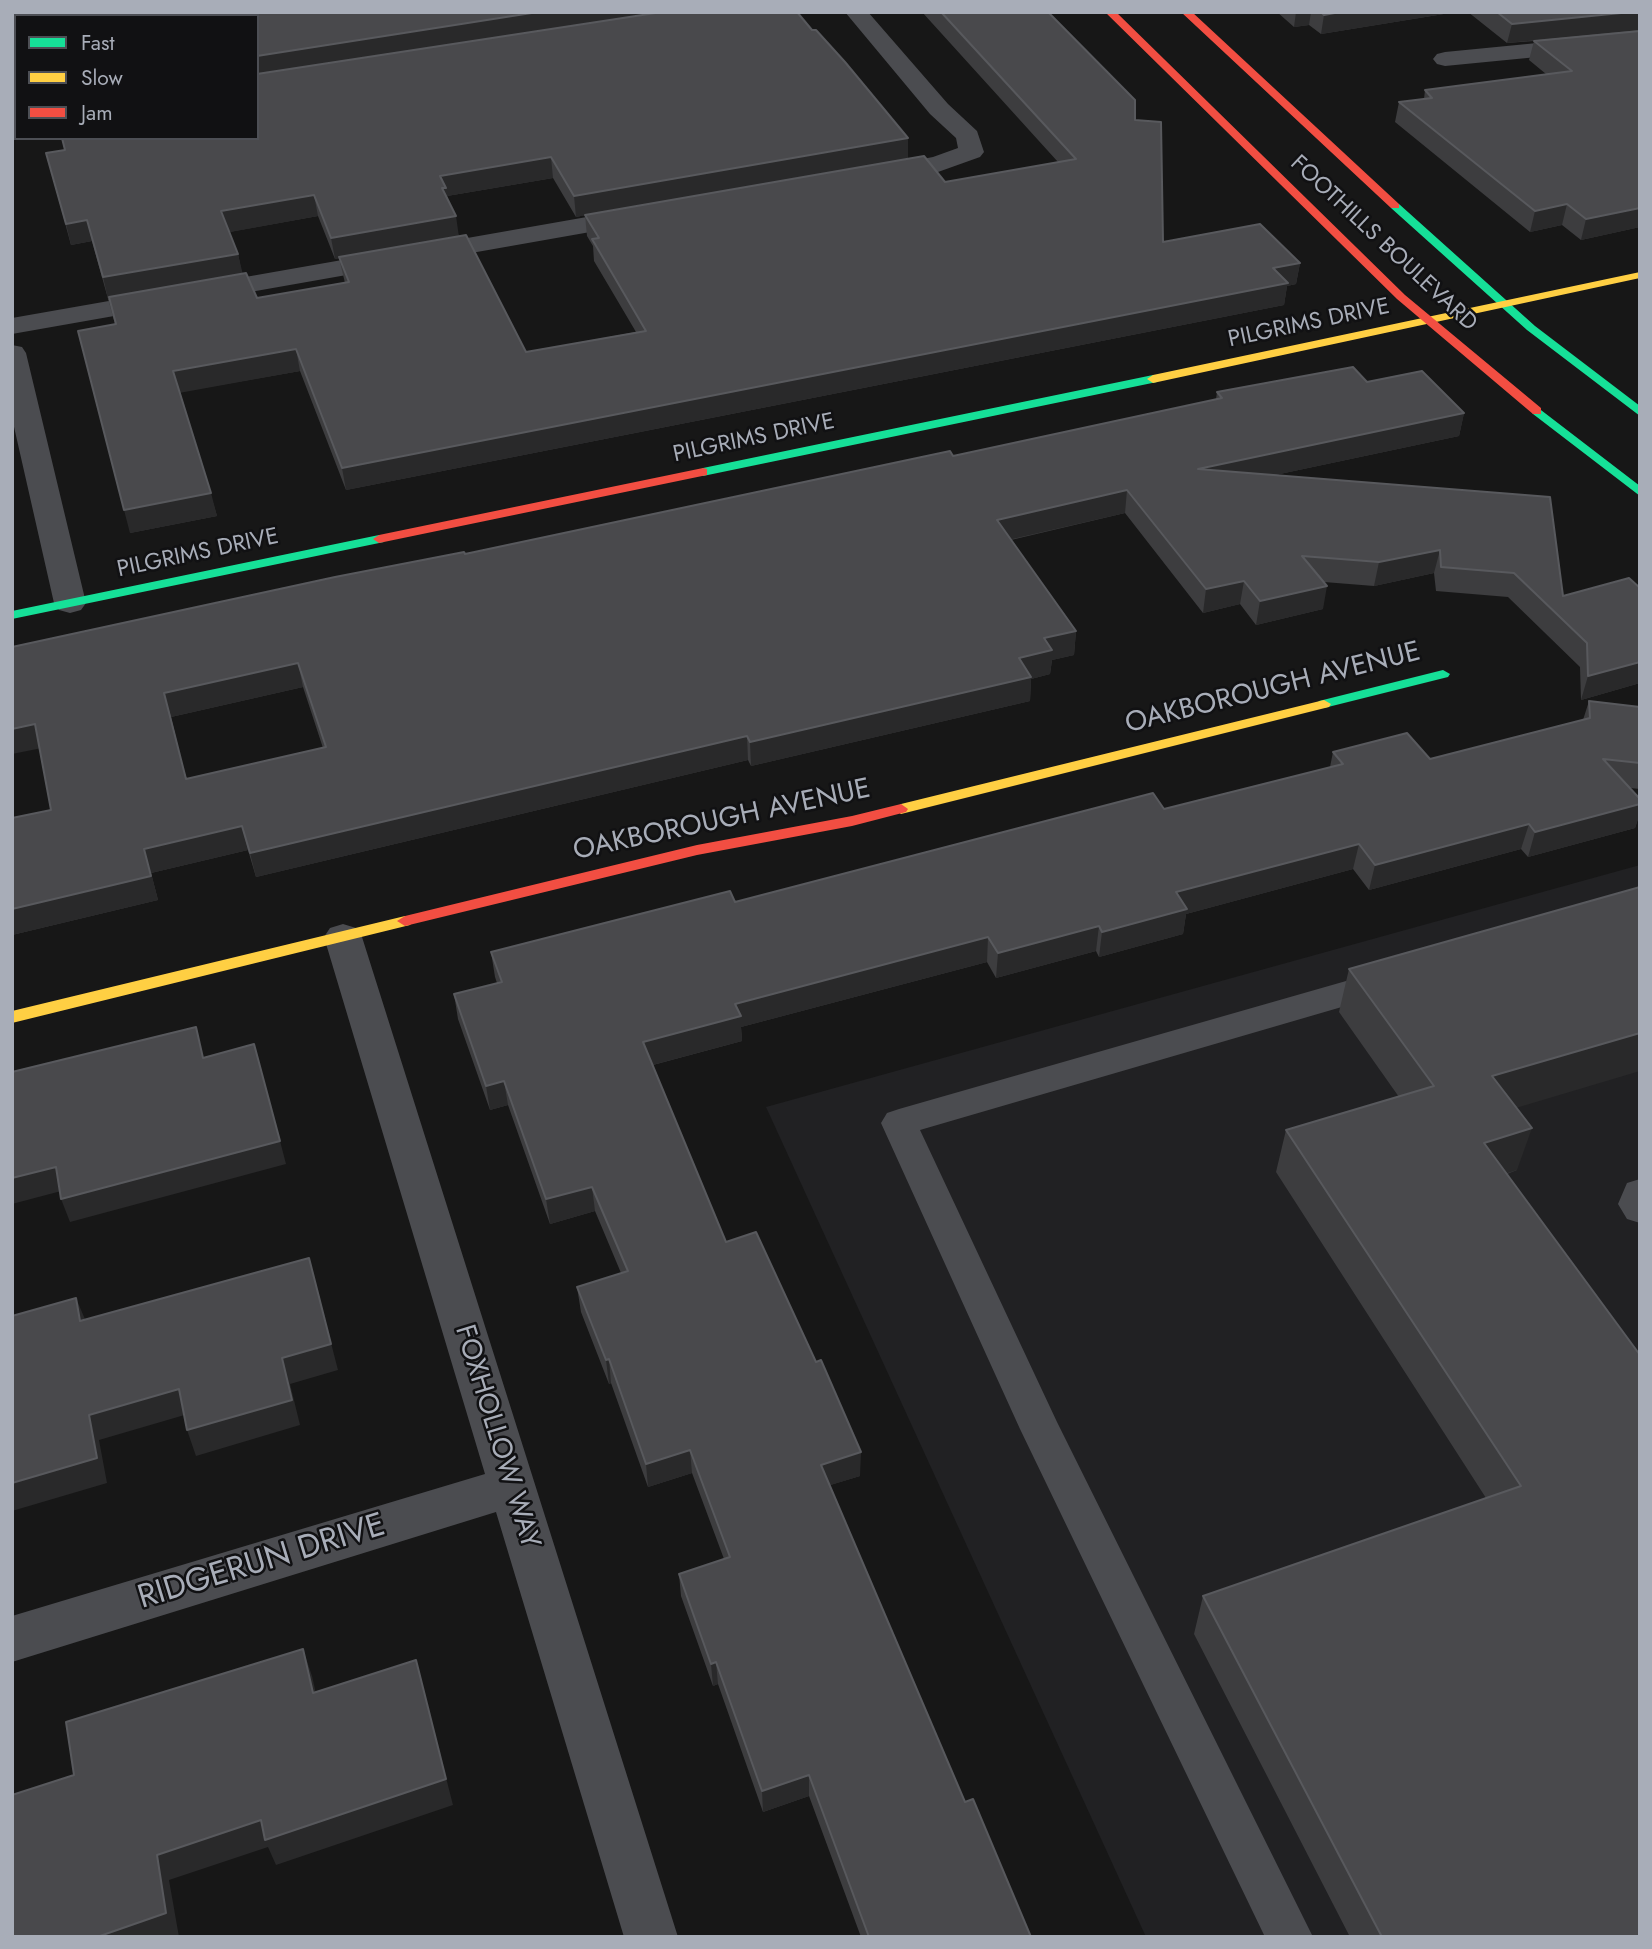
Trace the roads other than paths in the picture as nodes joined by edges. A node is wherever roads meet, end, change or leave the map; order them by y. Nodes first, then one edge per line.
1 (856, 12) edge
2 (1110, 12) edge
3 (1186, 12) edge
4 (1640, 40) edge
5 (1445, 59) dead end
6 (859, 177) edge
7 (668, 211) edge
8 (1640, 275) edge
9 (1503, 304) junction
10 (1430, 321) junction
11 (12, 326) edge
12 (12, 353) edge
13 (1640, 412) edge
14 (1640, 492) edge
15 (70, 603) junction
16 (12, 615) edge
17 (1443, 674) dead end
18 (342, 937) junction
19 (1417, 972) edge
20 (12, 1017) edge
21 (1640, 1193) edge
22 (1640, 1209) edge
23 (511, 1487) junction
24 (12, 1639) edge
25 (651, 1937) edge
26 (1290, 1937) edge

1 - 6 street
2 - 10 street, FOOTHILLS BOULEVARD
3 - 9 street, FOOTHILLS BOULEVARD
4 - 5 street
7 - 11 street
8 - 9 street, PILGRIMS DRIVE
9 - 10 street, PILGRIMS DRIVE
9 - 13 street, FOOTHILLS BOULEVARD
10 - 14 street, FOOTHILLS BOULEVARD
10 - 15 street, PILGRIMS DRIVE
12 - 15 street
15 - 16 street, PILGRIMS DRIVE
17 - 18 street, OAKBOROUGH AVENUE
18 - 20 street, OAKBOROUGH AVENUE
18 - 23 street, FOXHOLLOW WAY
19 - 26 lane
21 - 22 lane
23 - 24 street, RIDGERUN DRIVE
23 - 25 street, FOXHOLLOW WAY

